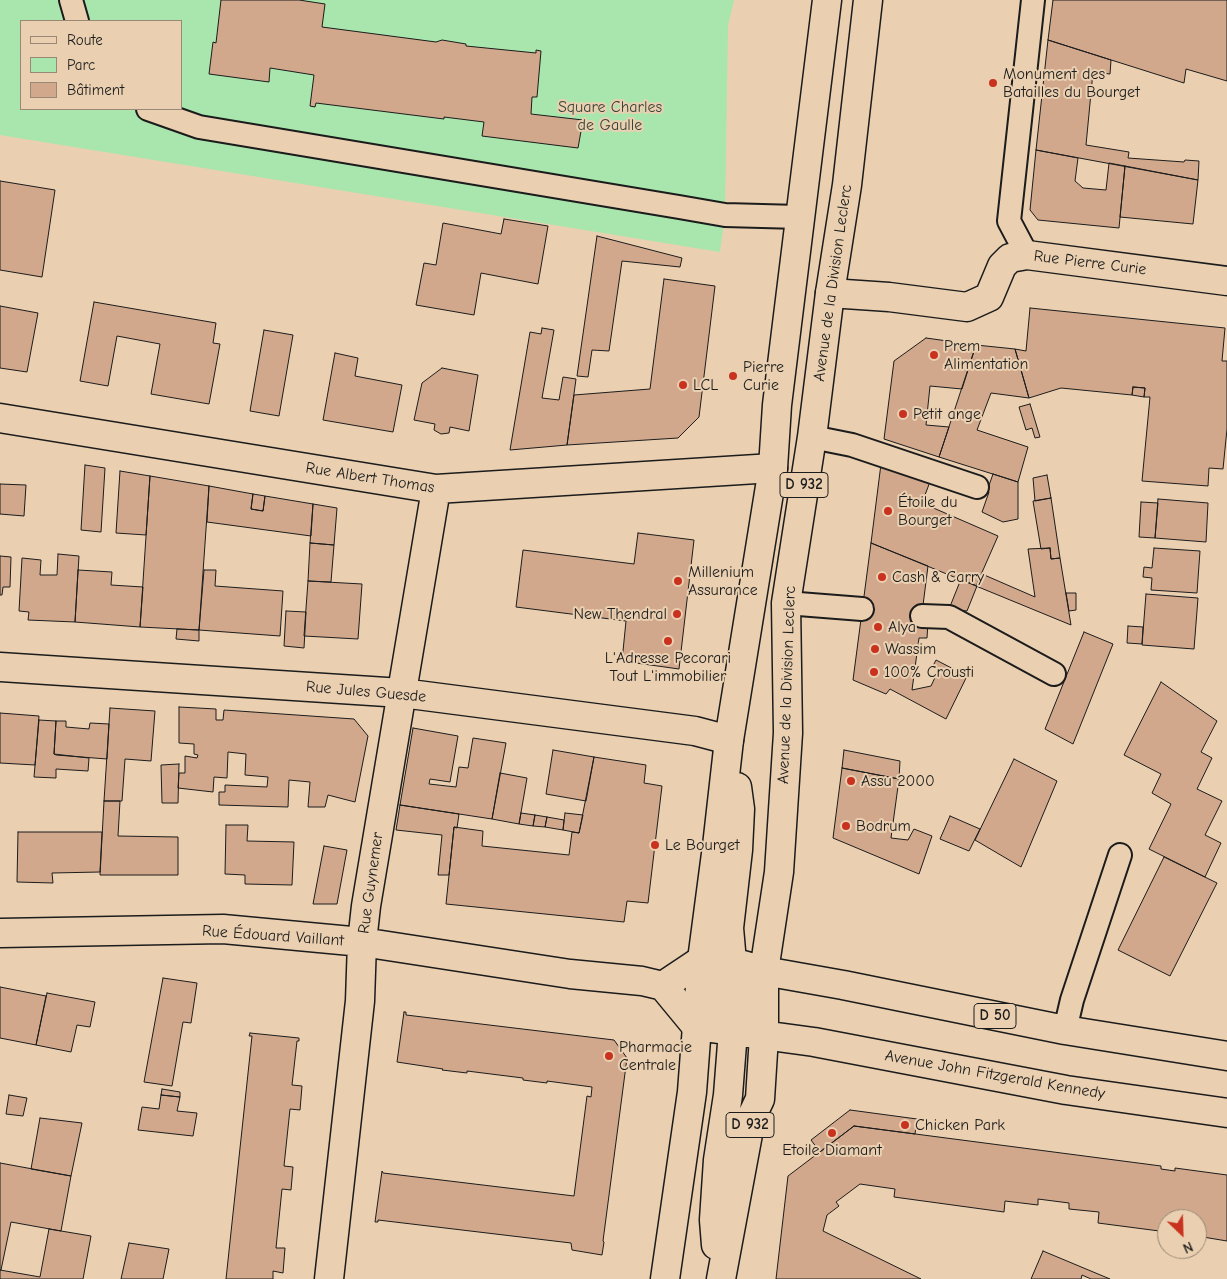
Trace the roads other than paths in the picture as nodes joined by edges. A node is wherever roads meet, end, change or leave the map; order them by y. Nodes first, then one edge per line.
1 (72, 0) edge
2 (827, 0) edge
3 (868, 0) edge
4 (1033, 0) edge
5 (77, 20) edge
6 (151, 110) edge
7 (799, 217) junction
8 (1027, 255) junction
9 (1227, 281) edge
10 (830, 293) junction
11 (0, 418) edge
12 (812, 437) junction
13 (773, 468) junction
14 (977, 487) dead end
15 (436, 489) junction
16 (786, 603) junction
17 (862, 608) dead end
18 (922, 616) dead end
19 (0, 667) edge
20 (1054, 674) dead end
21 (402, 693) junction
22 (729, 740) junction
23 (1120, 855) dead end
24 (0, 933) edge
25 (362, 942) junction
26 (702, 960) junction
27 (732, 962) junction
28 (764, 971) junction
29 (663, 986) junction
30 (696, 1026) junction
31 (1065, 1030) junction
32 (733, 1031) junction
33 (764, 1036) junction
34 (1227, 1056) edge
35 (1227, 1113) edge
36 (329, 1279) edge
37 (665, 1279) edge
38 (720, 1279) edge

1 - 5 lane
2 - 7 main road, D 932
3 - 10 main road, Avenue de la Division Leclerc / D 932
4 - 8 lane
6 - 7 lane
7 - 13 main road, D 932
8 - 9 main road, Rue Pierre Curie
8 - 10 main road, Rue Pierre Curie
10 - 12 main road, Avenue de la Division Leclerc / D 932
11 - 15 main road, Rue Albert Thomas
12 - 14 lane
12 - 16 main road, Avenue de la Division Leclerc / D 932
13 - 15 main road, Rue Albert Thomas
13 - 22 main road, D 932
15 - 21 main road, Rue Guynemer
16 - 17 lane
16 - 28 main road, Avenue de la Division Leclerc / D 932
18 - 20 lane
19 - 21 main road, Rue Jules Guesde
21 - 22 main road, Rue Jules Guesde
21 - 25 main road, Rue Guynemer
22 - 26 main road, D 932
22 - 27 main road
23 - 31 lane
24 - 25 main road, Rue Édouard Vaillant
25 - 29 main road, Rue Édouard Vaillant
25 - 36 main road, Rue Guynemer
26 - 27 main road
26 - 29 main road
26 - 30 main road, D 932
26 - 32 main road
27 - 28 main road
27 - 33 main road
28 - 31 main road, D 50
28 - 33 main road, Avenue de la Division Leclerc / D 932
29 - 30 main road
30 - 32 main road, Avenue John Fitzgerald Kennedy
30 - 37 main road, D 932
31 - 34 main road, D 50
32 - 33 main road, Avenue John Fitzgerald Kennedy
32 - 38 main road
33 - 35 main road, Avenue John Fitzgerald Kennedy
33 - 38 main road, Avenue de la Division Leclerc / D 932

